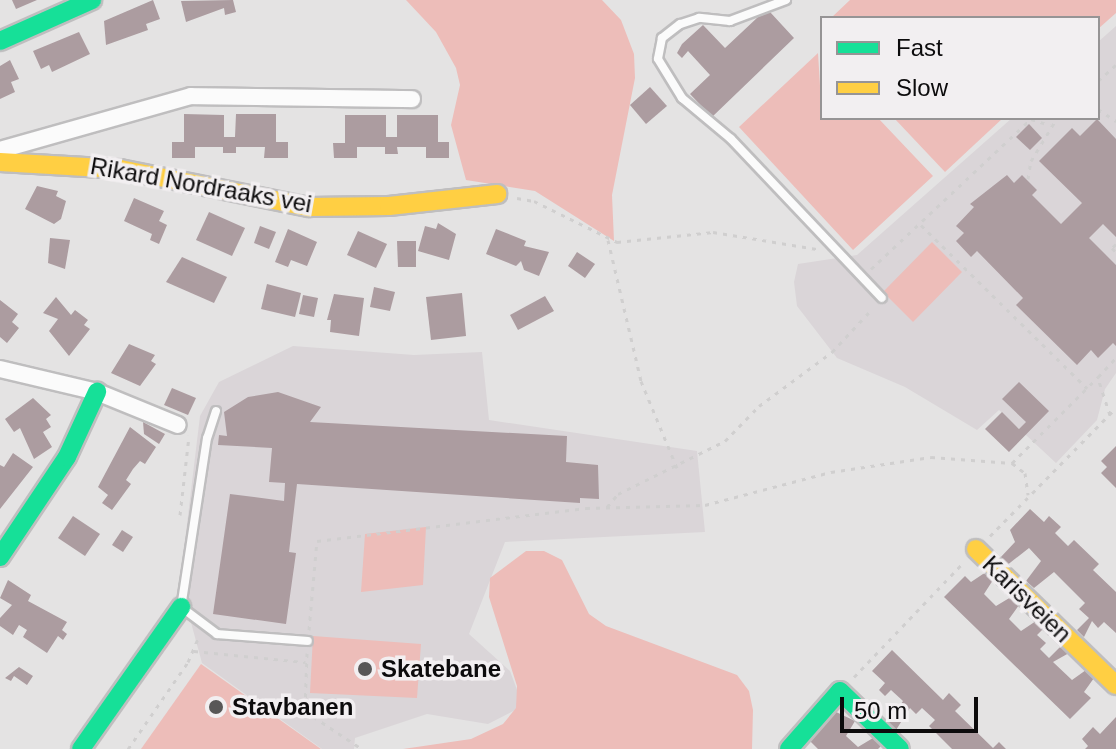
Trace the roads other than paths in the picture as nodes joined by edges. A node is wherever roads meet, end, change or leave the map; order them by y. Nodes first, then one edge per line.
1 (92, 0) edge
2 (786, 0) edge
3 (0, 41) edge
4 (412, 99) dead end
5 (0, 150) edge
6 (0, 162) edge
7 (497, 194) road end
8 (882, 298) road end
9 (0, 369) edge
10 (97, 392) junction
11 (216, 411) dead end
12 (178, 425) dead end
13 (976, 549) road end
14 (0, 557) edge
15 (181, 607) junction
16 (308, 641) road end
17 (1116, 685) edge
18 (81, 749) edge
19 (789, 749) edge
20 (900, 749) edge

1 - 3 street
2 - 8 lane
4 - 5 street, Rikard Nordraaks vei
6 - 7 street, Rikard Nordraaks vei
9 - 10 street
10 - 12 street
10 - 14 street
11 - 15 lane
13 - 17 street, Karisveien
15 - 16 lane
15 - 18 street
19 - 20 street

